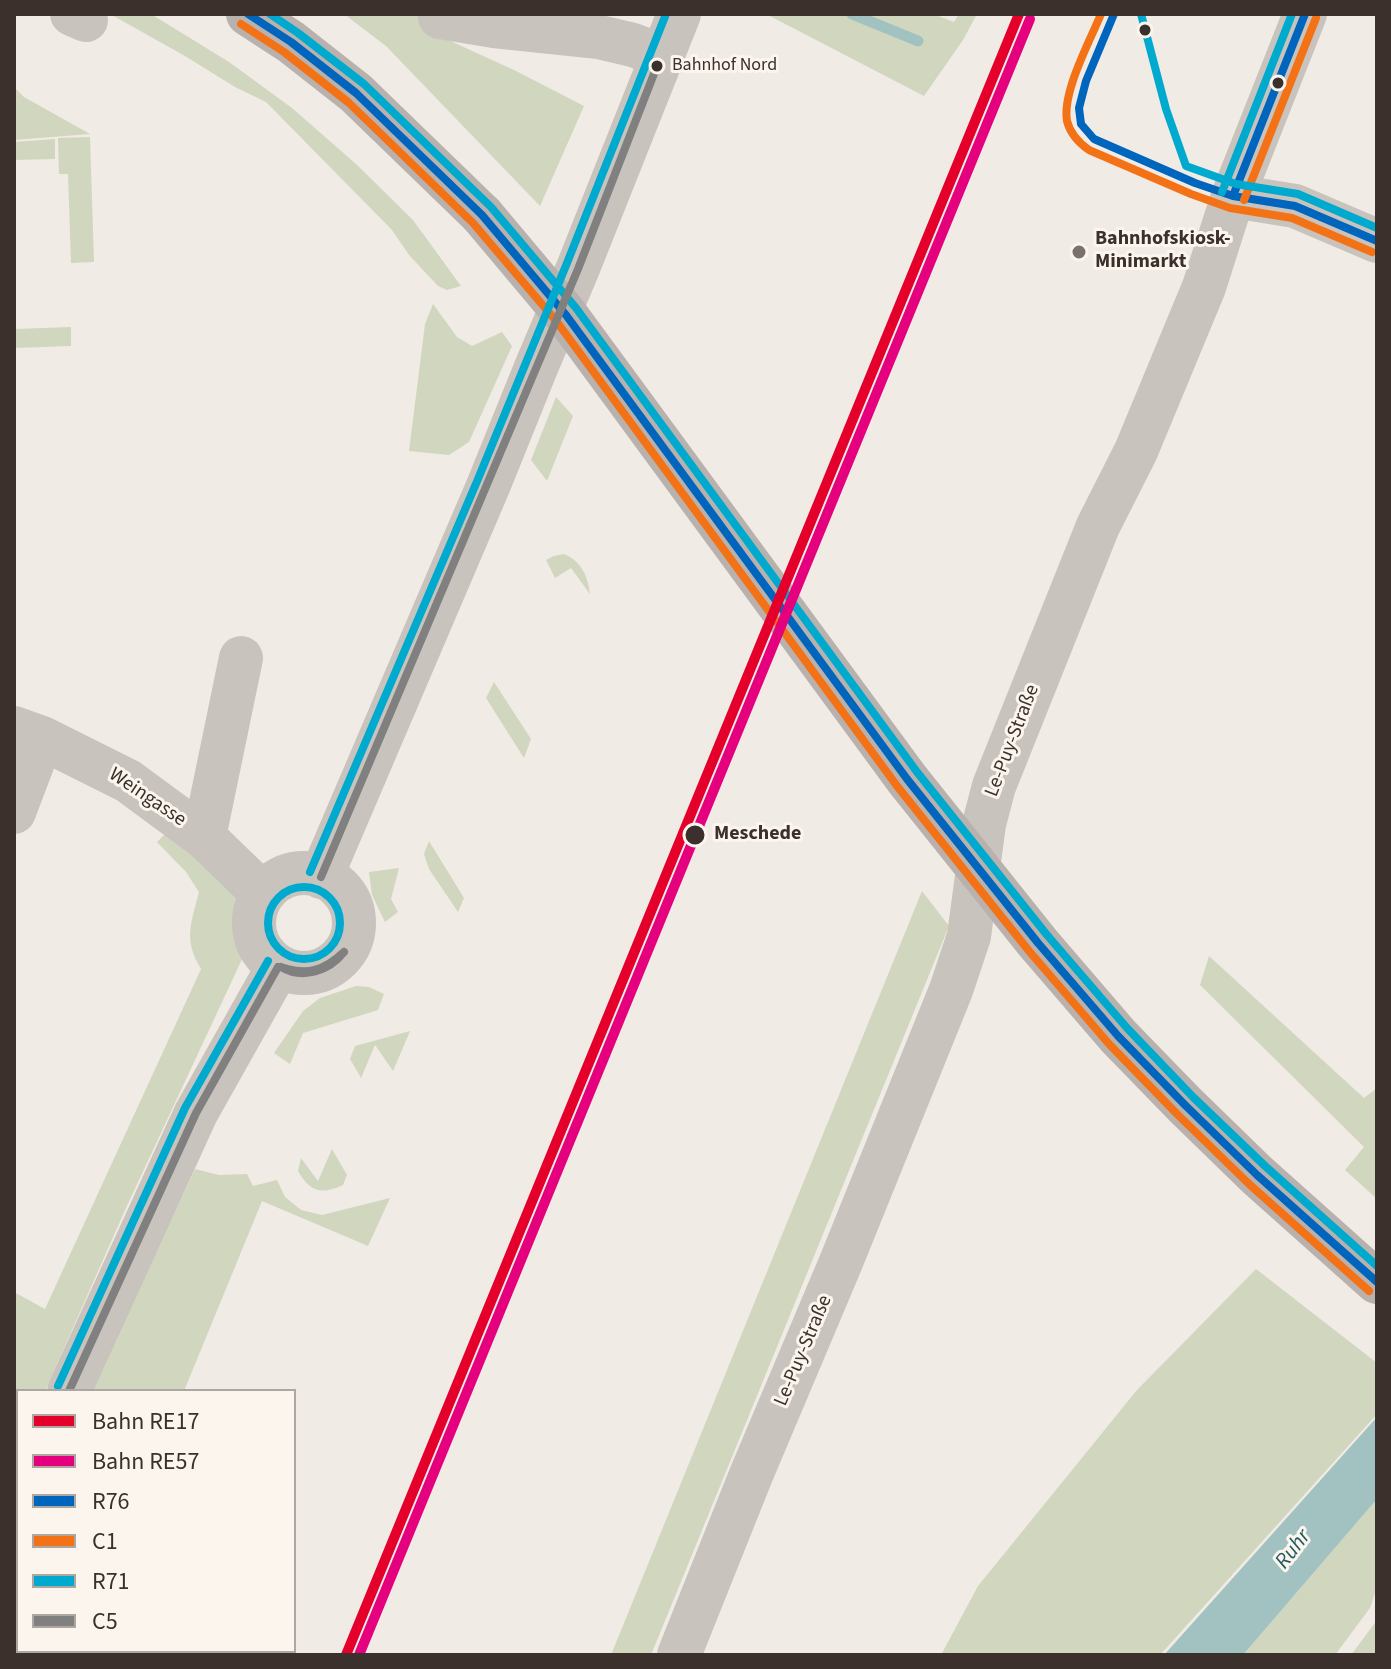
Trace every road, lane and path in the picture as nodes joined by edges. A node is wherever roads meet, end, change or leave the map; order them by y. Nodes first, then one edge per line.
1 (248, 14) edge
2 (679, 14) edge
3 (1305, 14) edge
4 (440, 17) dead end
5 (662, 56) junction
6 (1233, 196) junction
7 (1377, 241) edge
8 (241, 658) dead end
9 (28, 733) edge
10 (14, 812) edge
11 (204, 837) junction
12 (321, 877) junction
13 (263, 894) junction
14 (278, 967) junction
15 (1377, 1282) edge
16 (70, 1389) edge
17 (679, 1655) edge

1 - 15 main road, bridge
2 - 5 street
3 - 6 street, Le-Puy-Straße
4 - 5 street
5 - 12 street
6 - 7 street
6 - 17 street, Le-Puy-Straße
8 - 11 street
9 - 10 street
9 - 11 street, Weingasse
11 - 13 street, Weingasse
12 - 13 street
12 - 14 street
13 - 14 street
14 - 16 street

